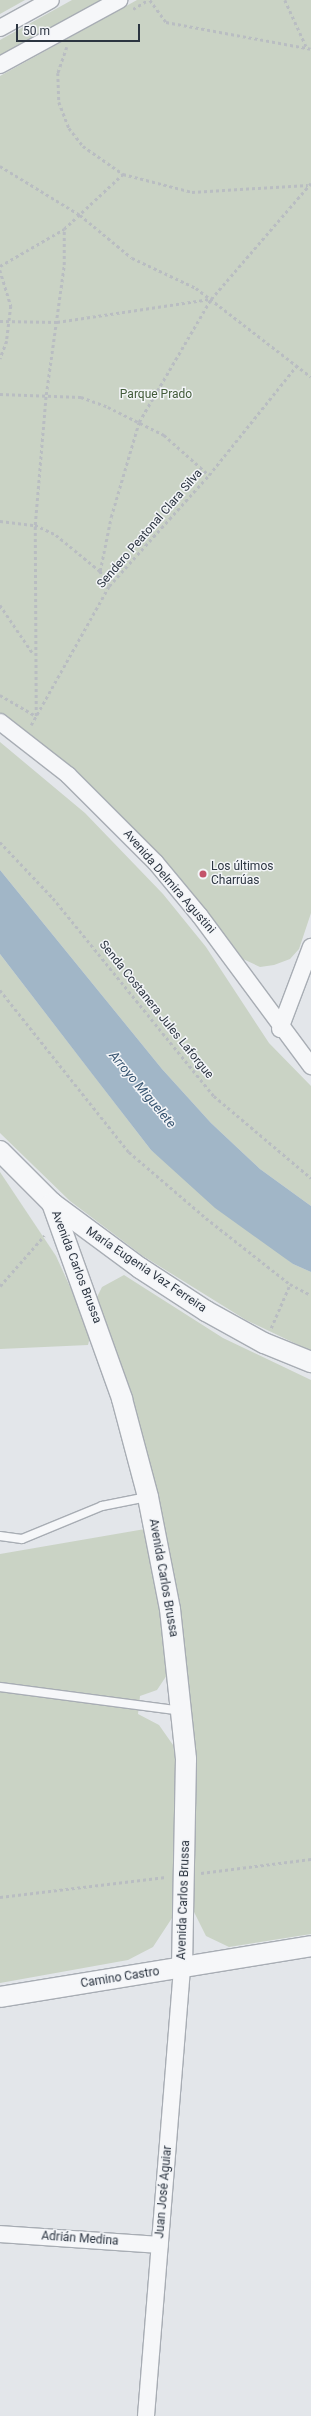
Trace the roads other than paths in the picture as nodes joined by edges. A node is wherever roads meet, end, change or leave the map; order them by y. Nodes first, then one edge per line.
1 (51, 0) edge
2 (119, 0) edge
3 (0, 28) edge
4 (0, 65) edge
5 (0, 722) edge
6 (311, 947) edge
7 (280, 1029) junction
8 (311, 1066) edge
9 (0, 1150) edge
10 (56, 1211) junction
11 (311, 1362) edge
12 (148, 1497) junction
13 (0, 1536) edge
14 (0, 1687) edge
15 (182, 1711) junction
16 (311, 1946) edge
17 (182, 1968) junction
18 (0, 1996) edge
19 (0, 2234) edge
20 (160, 2245) junction
21 (146, 2416) edge

1 - 3 street
2 - 4 street
5 - 7 street, Avenida Delmira Agustini
6 - 7 street
7 - 8 street, Avenida Delmira Agustini
9 - 10 street, María Eugenia Vaz Ferreira
10 - 11 street, María Eugenia Vaz Ferreira
10 - 12 street, Avenida Carlos Brussa
12 - 13 lane
12 - 15 street, Avenida Carlos Brussa
14 - 15 lane
15 - 17 street, Avenida Carlos Brussa
16 - 17 street, Camino Castro
17 - 18 street, Camino Castro
17 - 20 street, Juan José Aguiar
19 - 20 street, Adrián Medina
20 - 21 street, Juan José Aguiar

